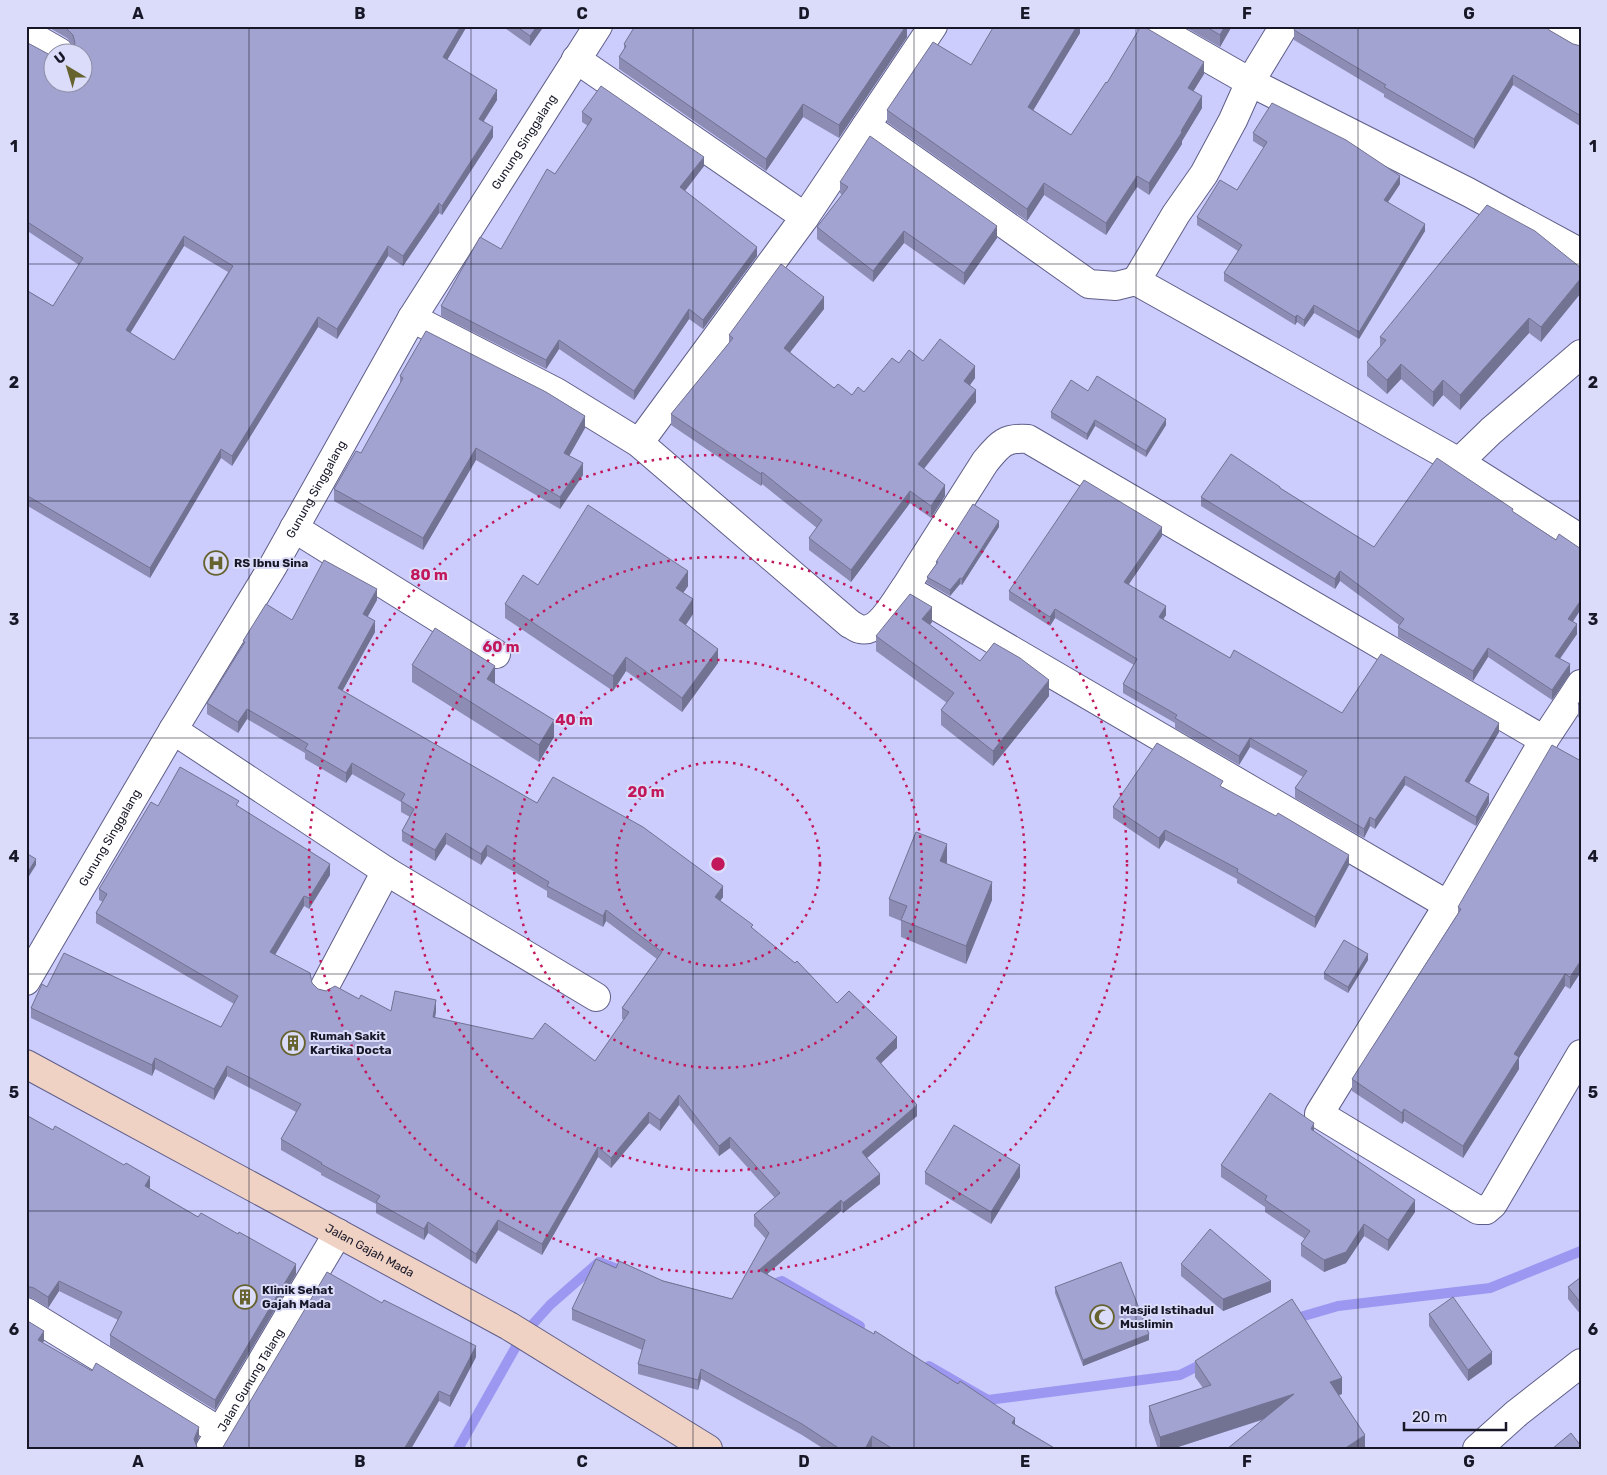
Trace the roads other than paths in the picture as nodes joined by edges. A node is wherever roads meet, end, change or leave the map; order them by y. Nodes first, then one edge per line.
1 (598, 26) edge
2 (933, 26) edge
3 (1152, 26) edge
4 (1284, 26) edge
5 (1557, 26) edge
6 (26, 33) edge
7 (1581, 40) edge
8 (42, 42) edge
9 (576, 60) junction
10 (1250, 82) junction
11 (866, 126) junction
12 (805, 216) junction
13 (1579, 252) edge
14 (1136, 281) junction
15 (412, 318) junction
16 (1581, 354) edge
17 (638, 443) junction
18 (1459, 462) junction
19 (294, 528) junction
20 (1581, 539) edge
21 (905, 588) junction
22 (496, 654) dead end
23 (1581, 684) edge
24 (173, 730) junction
25 (1544, 740) junction
26 (386, 871) junction
27 (1448, 905) junction
28 (26, 981) edge
29 (325, 986) dead end
30 (596, 997) dead end
31 (1581, 1054) edge
32 (26, 1064) edge
33 (338, 1233) junction
34 (26, 1312) edge
35 (1581, 1363) edge
36 (214, 1440) edge
37 (708, 1449) edge
38 (1477, 1449) edge

1 - 9 street, Gunung Singgalang
2 - 11 street
3 - 10 street
4 - 10 street
5 - 7 street
6 - 8 street
9 - 12 street
9 - 15 street, Gunung Singgalang
10 - 13 street
10 - 14 street
11 - 12 street
11 - 14 street
12 - 17 street
14 - 18 street
15 - 17 street
15 - 19 street, Gunung Singgalang
16 - 18 street
17 - 21 street
18 - 20 street
19 - 22 street
19 - 24 street, Gunung Singgalang
21 - 25 street
21 - 27 street
23 - 25 street
24 - 26 street
24 - 28 street, Gunung Singgalang
25 - 27 street
26 - 29 street
26 - 30 street
27 - 31 street
32 - 33 main road, Jalan Gajah Mada
33 - 36 street, Jalan Gunung Talang
33 - 37 main road, Jalan Gajah Mada
34 - 36 street
35 - 38 street

